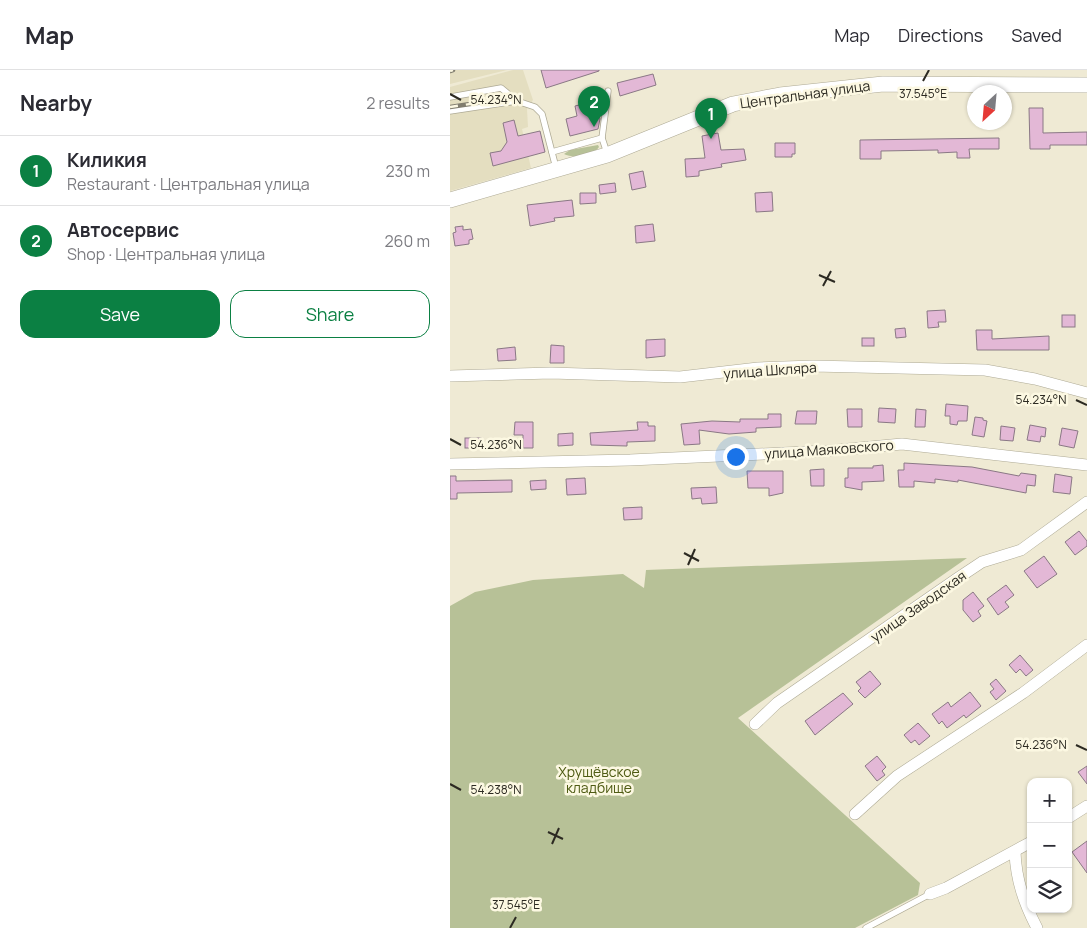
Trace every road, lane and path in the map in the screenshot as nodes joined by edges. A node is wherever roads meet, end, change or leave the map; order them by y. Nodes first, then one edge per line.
1 (1087, 85) edge
2 (608, 91) dead end
3 (450, 97) edge
4 (516, 101) junction
5 (450, 111) edge
6 (602, 138) junction
7 (552, 152) junction
8 (607, 155) junction
9 (557, 170) junction
10 (450, 200) edge
11 (450, 376) edge
12 (1087, 393) edge
13 (450, 464) edge
14 (1087, 465) edge
15 (1087, 502) edge
16 (1087, 645) edge
17 (756, 724) dead end
18 (1087, 806) edge
19 (855, 814) dead end
20 (1072, 815) edge
21 (1027, 844) edge
22 (1015, 852) junction
23 (930, 894) joint
24 (866, 928) edge
25 (1037, 928) edge

1 - 8 main road, Центральная улица
2 - 6 lane
3 - 4 lane
4 - 5 lane
4 - 7 lane
6 - 7 lane
6 - 8 lane
7 - 9 lane
8 - 9 main road, Центральная улица
9 - 10 main road, Центральная улица
11 - 12 street, улица Шкляра
13 - 14 street, улица Маяковского
15 - 17 street, улица Заводская
16 - 19 street
18 - 20 street
21 - 22 street
22 - 23 street
22 - 25 street
23 - 24 lane

